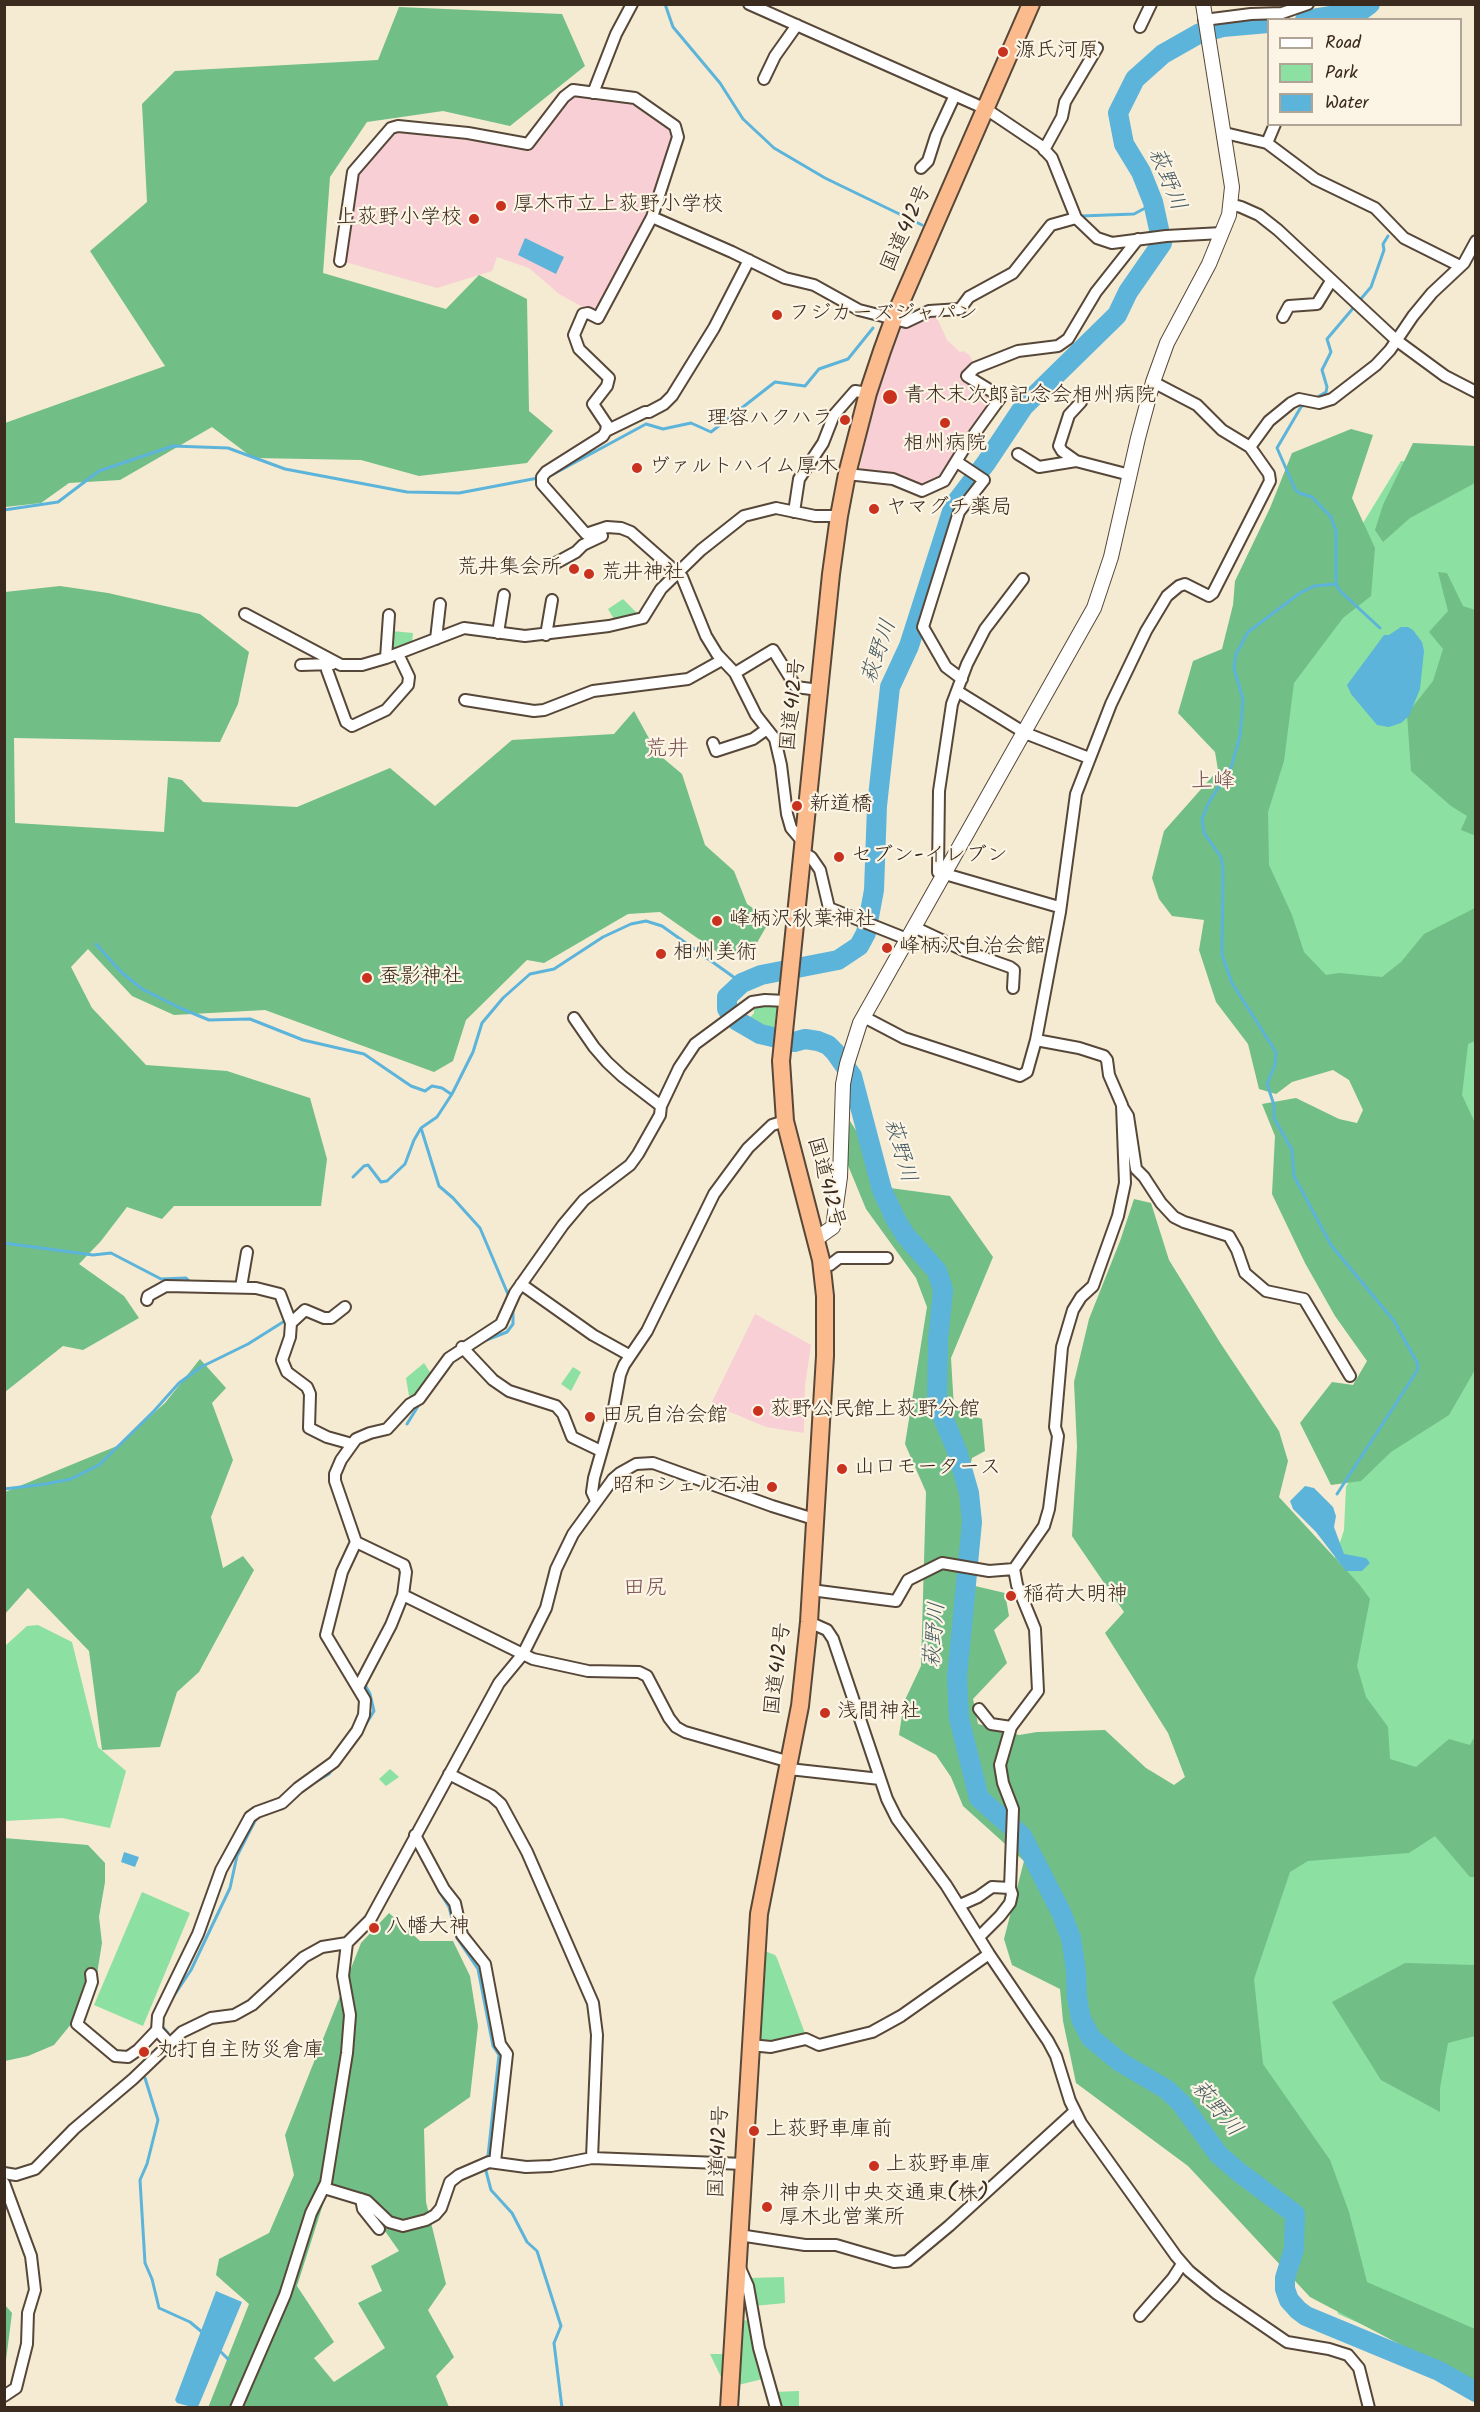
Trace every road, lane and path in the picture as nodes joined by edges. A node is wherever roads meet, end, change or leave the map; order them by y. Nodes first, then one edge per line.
1 (632, 4) edge
2 (749, 4) edge
3 (1031, 4) edge
4 (1150, 4) edge
5 (1203, 4) edge
6 (1308, 4) edge
7 (774, 9) edge
8 (1253, 9) edge
9 (1204, 20) junction
10 (797, 26) junction
11 (1140, 27) dead end
12 (1097, 48) dead end
13 (764, 79) dead end
14 (593, 93) junction
15 (955, 95) junction
16 (986, 109) junction
17 (1274, 126) edge
18 (1223, 135) junction
19 (1267, 143) junction
20 (1044, 150) junction
21 (921, 168) dead end
22 (1230, 204) junction
23 (652, 217) junction
24 (1076, 218) junction
25 (1221, 233) junction
26 (1142, 239) junction
27 (1476, 241) edge
28 (749, 260) junction
29 (340, 261) dead end
30 (1461, 266) junction
31 (1331, 281) junction
32 (1435, 290) junction
33 (1442, 302) dead end
34 (1287, 309) dead end
35 (894, 318) junction
36 (1396, 340) junction
37 (1153, 382) junction
38 (1475, 392) edge
39 (868, 393) junction
40 (1081, 402) dead end
41 (606, 431) junction
42 (1250, 447) junction
43 (1018, 454) dead end
44 (1076, 461) junction
45 (957, 462) junction
46 (848, 474) junction
47 (1130, 475) junction
48 (794, 512) junction
49 (839, 516) junction
50 (612, 529) junction
51 (554, 564) dead end
52 (677, 573) junction
53 (1023, 579) dead end
54 (504, 595) dead end
55 (552, 600) dead end
56 (440, 604) dead end
57 (244, 614) dead end
58 (389, 615) dead end
59 (498, 633) junction
60 (546, 635) junction
61 (436, 639) junction
62 (398, 654) junction
63 (386, 658) junction
64 (722, 660) junction
65 (328, 664) junction
66 (301, 665) dead end
67 (341, 665) junction
68 (735, 673) junction
69 (962, 679) junction
70 (819, 690) junction
71 (957, 691) junction
72 (465, 700) dead end
73 (767, 729) junction
74 (1025, 733) junction
75 (715, 751) dead end
76 (1089, 758) junction
77 (802, 846) junction
78 (944, 874) junction
79 (1059, 907) junction
80 (911, 933) junction
81 (1013, 988) dead end
82 (787, 994) junction
83 (864, 1017) junction
84 (574, 1018) dead end
85 (1036, 1040) junction
86 (1122, 1105) junction
87 (661, 1106) junction
88 (785, 1121) junction
89 (816, 1239) junction
90 (247, 1252) dead end
91 (887, 1258) dead end
92 (822, 1267) junction
93 (521, 1284) junction
94 (241, 1287) junction
95 (147, 1296) dead end
96 (345, 1307) dead end
97 (291, 1323) junction
98 (465, 1350) junction
99 (629, 1355) junction
100 (1350, 1376) dead end
101 (352, 1444) junction
102 (601, 1451) junction
103 (596, 1501) junction
104 (814, 1519) junction
105 (356, 1542) junction
106 (1014, 1569) junction
107 (811, 1590) junction
108 (403, 1596) junction
109 (808, 1622) junction
110 (523, 1654) junction
111 (361, 1682) junction
112 (980, 1709) dead end
113 (1011, 1727) junction
114 (789, 1765) junction
115 (449, 1774) junction
116 (880, 1779) junction
117 (416, 1835) junction
118 (1010, 1888) junction
119 (960, 1905) junction
120 (979, 1937) junction
121 (347, 1943) junction
122 (989, 1954) junction
123 (91, 1974) dead end
124 (158, 2030) junction
125 (168, 2042) junction
126 (750, 2045) junction
127 (1074, 2111) junction
128 (592, 2158) junction
129 (495, 2162) junction
130 (744, 2164) junction
131 (4, 2173) edge
132 (4, 2183) edge
133 (324, 2188) junction
134 (361, 2199) junction
135 (379, 2229) dead end
136 (740, 2235) junction
137 (738, 2262) junction
138 (1182, 2264) junction
139 (1140, 2316) dead end
140 (4, 2396) edge
141 (236, 2408) edge
142 (729, 2408) edge
143 (776, 2408) edge
144 (1369, 2408) edge

1 - 14 street
2 - 7 street
3 - 16 highway, 国道412号
4 - 11 street
5 - 9 street
6 - 8 street
7 - 10 street
8 - 9 street
9 - 18 street
10 - 13 street
10 - 15 street
12 - 20 street
14 - 23 street
14 - 29 street
15 - 16 street
15 - 21 street
16 - 20 street
16 - 35 highway, 国道412号
17 - 19 street
18 - 19 street
18 - 22 street
19 - 30 street
20 - 24 street
22 - 25 street
22 - 31 street
23 - 28 street
23 - 41 street
24 - 26 street
24 - 35 street
25 - 26 street
25 - 37 street
26 - 45 street
27 - 30 street
28 - 35 street
28 - 41 street
30 - 32 street
31 - 34 street
31 - 36 street
32 - 33 street
32 - 36 street
35 - 39 highway, 国道412号
36 - 38 street
36 - 42 street
37 - 42 street
37 - 47 street
39 - 46 highway, 国道412号
39 - 48 street
40 - 44 street
41 - 50 street
42 - 76 street
43 - 44 street
44 - 47 street
45 - 46 street
45 - 69 street
46 - 49 highway, 国道412号
47 - 74 street
48 - 49 street
48 - 52 street
49 - 70 highway, 国道412号
50 - 51 street
50 - 52 street
52 - 60 street
52 - 64 street
53 - 69 street
54 - 59 street
55 - 60 street
56 - 61 street
57 - 67 street
58 - 63 street
59 - 60 street
59 - 61 street
61 - 62 street
62 - 63 street
62 - 65 street
63 - 67 street
64 - 68 street
64 - 72 street
65 - 66 street
65 - 67 street
68 - 70 street
68 - 73 street
69 - 71 street
70 - 77 highway, 国道412号
71 - 74 street
71 - 78 street
73 - 75 street
73 - 77 street
74 - 76 street
74 - 78 street
76 - 79 street
77 - 80 street
77 - 82 highway, 国道412号
78 - 79 street
78 - 80 street
79 - 85 street
80 - 81 street
80 - 83 street
82 - 87 street
82 - 88 highway, 国道412号
83 - 85 street
83 - 89 street
84 - 87 street
85 - 86 street
86 - 100 street
86 - 106 street
87 - 93 street
88 - 89 highway, 国道412号
88 - 99 street
89 - 92 highway, 国道412号
90 - 94 street
91 - 92 street
92 - 104 highway, 国道412号
93 - 98 street
93 - 99 street
94 - 95 street
94 - 97 street
96 - 97 street
97 - 101 street
98 - 101 street
98 - 102 street
99 - 102 street
101 - 105 street
102 - 103 street
103 - 104 street
103 - 110 street
104 - 107 highway, 国道412号
105 - 108 street
105 - 111 street
106 - 107 street
106 - 113 street
107 - 109 highway, 国道412号
108 - 110 street
108 - 111 street
109 - 114 highway, 国道412号
109 - 116 street
110 - 114 street
110 - 115 street
111 - 124 street
112 - 113 street
113 - 118 street
114 - 116 street
114 - 126 highway, 国道412号
115 - 117 street
115 - 128 street
116 - 119 street
117 - 121 street
117 - 129 street
118 - 119 street
118 - 120 street
119 - 120 street
120 - 122 street
121 - 125 street
121 - 133 street
122 - 126 street
122 - 127 street
123 - 124 street
124 - 125 street
125 - 131 street
126 - 130 highway, 国道412号
127 - 136 street
127 - 138 street
128 - 129 street
128 - 130 street
129 - 134 street
130 - 136 highway, 国道412号
132 - 140 street
133 - 134 street
133 - 141 street
134 - 135 street
136 - 137 highway, 国道412号
137 - 142 highway, 国道412号
137 - 143 street
138 - 139 street
138 - 144 street

